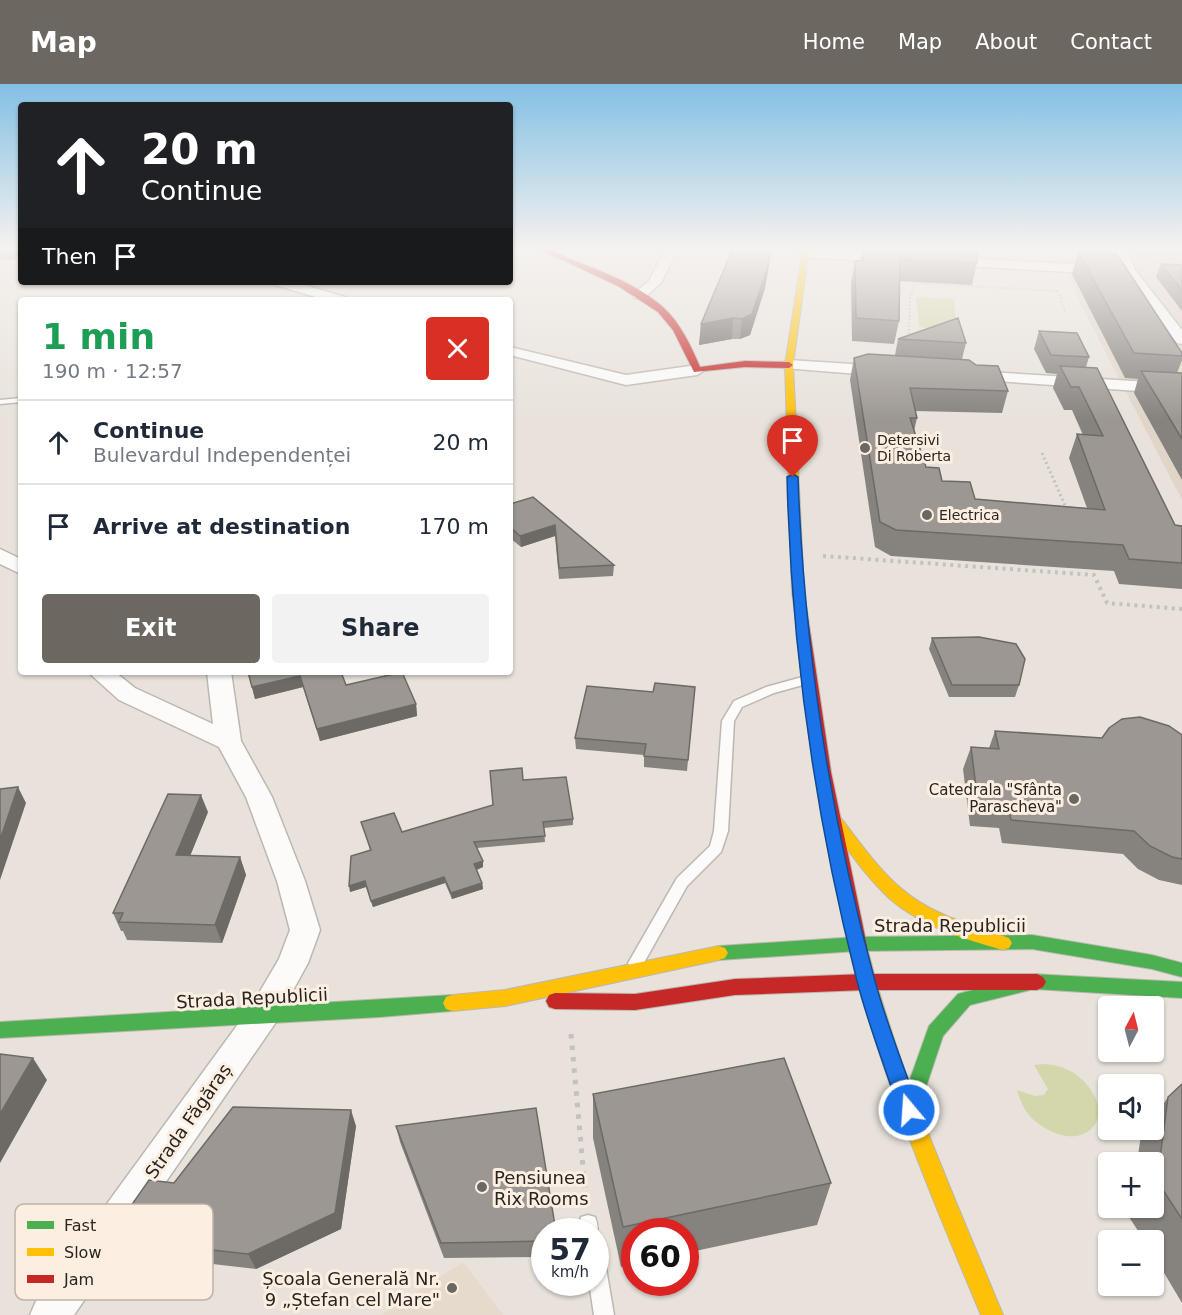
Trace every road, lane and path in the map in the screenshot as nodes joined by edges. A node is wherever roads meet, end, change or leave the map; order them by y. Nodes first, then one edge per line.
1 (655, 305) edge
2 (798, 305) edge
3 (909, 305) edge
4 (1155, 305) edge
5 (909, 334) edge
6 (1182, 340) edge
7 (513, 353) edge
8 (789, 365) junction
9 (697, 370) junction
10 (899, 372) edge
11 (958, 375) edge
12 (1099, 384) junction
13 (1182, 388) edge
14 (18, 400) edge
15 (0, 402) edge
16 (1109, 402) edge
17 (1042, 453) dead end
18 (1071, 519) edge
19 (795, 554) junction
20 (0, 555) edge
21 (1089, 564) edge
22 (18, 566) edge
23 (1094, 575) junction
24 (1182, 609) edge
25 (104, 675) edge
26 (219, 675) edge
27 (807, 680) junction
28 (228, 741) junction
29 (829, 814) junction
30 (1003, 943) junction
31 (857, 944) junction
32 (1182, 970) edge
33 (632, 971) junction
34 (866, 982) junction
35 (1032, 982) junction
36 (1182, 990) edge
37 (505, 998) junction
38 (568, 1002) junction
39 (263, 1015) junction
40 (0, 1030) edge
41 (909, 1110) junction
42 (129, 1204) edge
43 (588, 1218) edge
44 (601, 1296) edge
45 (61, 1300) edge
46 (50, 1315) edge
47 (604, 1315) edge
48 (992, 1315) edge

1 - 9 main road
2 - 8 main road
3 - 5 path
4 - 6 street
7 - 9 street
8 - 9 main road
8 - 10 street
8 - 19 main road
11 - 12 street
12 - 13 street
12 - 16 street
14 - 15 lane
17 - 18 path
19 - 23 path
19 - 27 main road
20 - 22 street
21 - 23 path
23 - 24 path
25 - 28 street
26 - 28 street
27 - 29 main road
27 - 33 lane
28 - 39 street, Strada Făgăraș
29 - 30 main road
29 - 31 main road
30 - 31 main road, Strada Republicii
30 - 32 main road, Strada Republicii
31 - 33 main road, Strada Republicii
31 - 34 main road
33 - 37 main road, Strada Republicii
34 - 35 main road, Strada Republicii
34 - 38 main road, Strada Republicii
34 - 41 main road
35 - 36 main road, Strada Republicii
35 - 41 main road
37 - 38 main road, Strada Republicii
37 - 39 main road, Strada Republicii
38 - 43 path
39 - 40 main road, Strada Republicii
39 - 42 street, Strada Făgăraș
41 - 48 main road
44 - 47 lane
45 - 46 street, Strada Făgăraș

